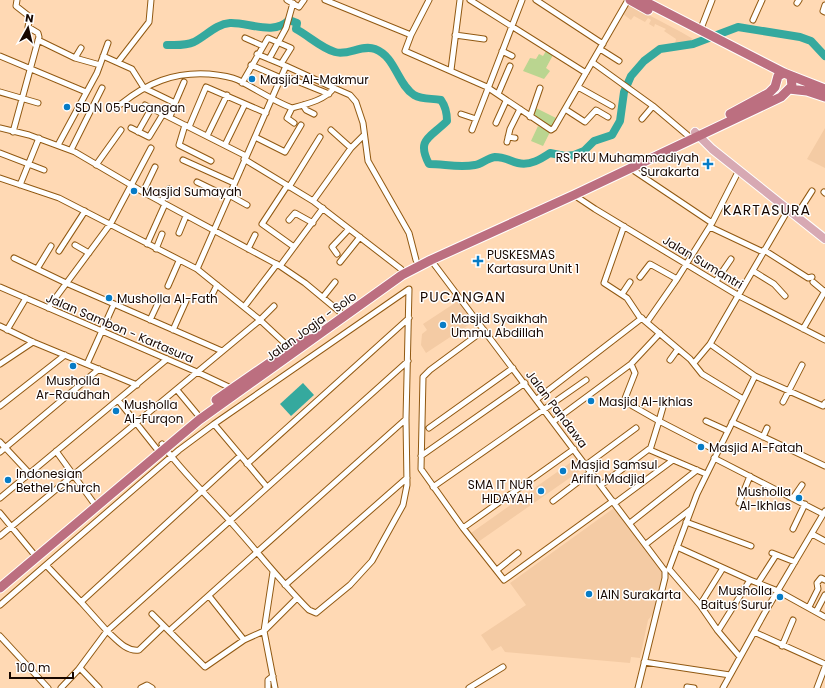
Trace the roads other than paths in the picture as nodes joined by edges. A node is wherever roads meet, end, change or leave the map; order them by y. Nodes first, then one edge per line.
1 (17, 0) edge
2 (151, 0) edge
3 (287, 0) edge
4 (304, 0) edge
5 (325, 0) edge
6 (429, 0) edge
7 (460, 0) edge
8 (470, 0) edge
9 (522, 0) edge
10 (536, 0) edge
11 (629, 0) edge
12 (642, 0) edge
13 (712, 0) edge
14 (762, 0) edge
15 (652, 2) edge
16 (293, 3) junction
17 (825, 5) edge
18 (825, 12) edge
19 (753, 20) dead end
20 (511, 26) junction
21 (411, 35) junction
22 (456, 35) junction
23 (705, 36) junction
24 (245, 38) dead end
25 (484, 39) dead end
26 (38, 40) junction
27 (278, 42) junction
28 (108, 43) dead end
29 (263, 46) junction
30 (602, 46) junction
31 (81, 48) dead end
32 (502, 51) junction
33 (257, 54) junction
34 (0, 56) edge
35 (103, 56) junction
36 (512, 56) dead end
37 (75, 58) junction
38 (269, 59) junction
39 (619, 61) dead end
40 (118, 62) junction
41 (592, 62) junction
42 (100, 64) junction
43 (252, 65) junction
44 (284, 65) junction
45 (510, 66) dead end
46 (30, 68) junction
47 (451, 70) junction
48 (586, 73) junction
49 (788, 75) junction
50 (281, 77) junction
51 (184, 82) dead end
52 (776, 82) junction
53 (242, 83) junction
54 (578, 87) junction
55 (102, 88) dead end
56 (144, 88) junction
57 (334, 88) junction
58 (487, 88) junction
59 (540, 88) dead end
60 (789, 89) junction
61 (825, 89) edge
62 (0, 92) edge
63 (86, 92) junction
64 (329, 94) junction
65 (498, 94) junction
66 (227, 95) junction
67 (825, 97) edge
68 (22, 98) junction
69 (272, 99) junction
70 (506, 101) junction
71 (38, 103) dead end
72 (175, 103) junction
73 (121, 104) dead end
74 (245, 104) junction
75 (145, 105) dead end
76 (303, 105) junction
77 (612, 106) dead end
78 (653, 106) junction
79 (292, 108) junction
80 (151, 109) junction
81 (520, 109) junction
82 (565, 109) junction
83 (162, 114) junction
84 (266, 114) junction
85 (314, 114) dead end
86 (462, 114) dead end
87 (170, 117) junction
88 (530, 117) junction
89 (608, 117) dead end
90 (642, 119) dead end
91 (476, 120) junction
92 (294, 123) dead end
93 (496, 123) dead end
94 (301, 125) dead end
95 (187, 126) junction
96 (0, 128) edge
97 (131, 128) dead end
98 (121, 130) dead end
99 (331, 130) dead end
100 (472, 130) dead end
101 (13, 132) junction
102 (138, 132) junction
103 (364, 135) junction
104 (694, 135) junction
105 (207, 136) junction
106 (255, 137) junction
107 (320, 137) dead end
108 (39, 138) junction
109 (515, 138) dead end
110 (58, 145) junction
111 (225, 145) junction
112 (672, 145) junction
113 (151, 148) dead end
114 (352, 148) junction
115 (73, 151) junction
116 (0, 153) edge
117 (245, 158) junction
118 (183, 160) dead end
119 (211, 161) dead end
120 (28, 164) junction
121 (96, 165) junction
122 (155, 167) dead end
123 (630, 168) junction
124 (44, 170) dead end
125 (738, 170) junction
126 (0, 178) edge
127 (197, 182) dead end
128 (234, 183) junction
129 (20, 185) junction
130 (132, 185) junction
131 (288, 187) junction
132 (169, 189) dead end
133 (812, 191) dead end
134 (143, 192) junction
135 (574, 195) junction
136 (229, 196) junction
137 (313, 201) junction
138 (163, 203) junction
139 (247, 205) dead end
140 (324, 208) junction
141 (788, 210) junction
142 (84, 211) junction
143 (186, 216) junction
144 (796, 216) junction
145 (289, 220) dead end
146 (313, 223) junction
147 (111, 224) junction
148 (711, 225) junction
149 (624, 226) junction
150 (496, 228) junction
151 (349, 229) junction
152 (213, 230) junction
153 (179, 233) dead end
154 (162, 234) dead end
155 (256, 235) dead end
156 (360, 237) junction
157 (825, 239) edge
158 (75, 244) dead end
159 (147, 244) junction
160 (51, 246) dead end
161 (294, 247) junction
162 (156, 249) junction
163 (248, 249) junction
164 (59, 251) dead end
165 (764, 251) junction
166 (89, 253) junction
167 (337, 254) dead end
168 (14, 258) dead end
169 (731, 259) dead end
170 (416, 260) junction
171 (431, 260) junction
172 (179, 261) junction
173 (340, 262) dead end
174 (687, 264) junction
175 (279, 265) junction
176 (37, 269) junction
177 (197, 270) junction
178 (753, 271) junction
179 (402, 272) junction
180 (640, 277) dead end
181 (677, 279) junction
182 (716, 281) junction
183 (335, 282) dead end
184 (630, 282) dead end
185 (66, 283) junction
186 (218, 285) junction
187 (168, 286) dead end
188 (0, 287) edge
189 (825, 292) edge
190 (622, 294) junction
191 (739, 296) junction
192 (785, 296) dead end
193 (211, 297) dead end
194 (323, 297) junction
195 (26, 298) junction
196 (186, 301) dead end
197 (158, 303) dead end
198 (114, 304) junction
199 (274, 306) dead end
200 (244, 307) junction
201 (48, 308) junction
202 (340, 312) junction
203 (409, 318) junction
204 (150, 320) junction
205 (260, 320) junction
206 (644, 320) junction
207 (0, 326) edge
208 (803, 328) junction
209 (7, 330) junction
210 (173, 330) junction
211 (484, 330) junction
212 (102, 331) junction
213 (660, 333) junction
214 (825, 340) edge
215 (33, 342) junction
216 (710, 344) junction
217 (678, 349) junction
218 (292, 350) junction
219 (222, 351) junction
220 (65, 355) junction
221 (167, 360) junction
222 (670, 360) dead end
223 (408, 361) junction
224 (694, 363) junction
225 (0, 364) edge
226 (87, 364) junction
227 (631, 364) junction
228 (802, 365) dead end
229 (513, 368) junction
230 (99, 369) junction
231 (197, 372) junction
232 (755, 376) junction
233 (586, 380) dead end
234 (525, 383) junction
235 (137, 385) junction
236 (177, 390) junction
237 (234, 391) junction
238 (788, 391) junction
239 (537, 399) junction
240 (743, 399) junction
241 (118, 400) junction
242 (783, 402) dead end
243 (0, 406) edge
244 (824, 406) edge
245 (663, 407) dead end
246 (545, 409) junction
247 (197, 414) junction
248 (406, 419) junction
249 (554, 421) junction
250 (659, 421) junction
251 (706, 421) dead end
252 (136, 422) junction
253 (732, 422) junction
254 (214, 424) junction
255 (429, 428) dead end
256 (636, 428) dead end
257 (767, 428) dead end
258 (728, 431) junction
259 (763, 437) junction
260 (0, 442) edge
261 (5, 448) junction
262 (163, 448) junction
263 (574, 449) junction
264 (650, 449) junction
265 (56, 451) junction
266 (717, 451) junction
267 (0, 452) edge
268 (240, 456) junction
269 (421, 456) junction
270 (172, 457) junction
271 (714, 458) junction
272 (154, 460) junction
273 (673, 460) junction
274 (247, 464) junction
275 (586, 465) junction
276 (825, 466) edge
277 (697, 470) junction
278 (591, 472) junction
279 (29, 473) junction
280 (73, 474) junction
281 (706, 474) junction
282 (750, 476) junction
283 (407, 478) junction
284 (802, 485) dead end
285 (601, 486) junction
286 (267, 487) junction
287 (433, 487) junction
288 (201, 491) junction
289 (0, 498) edge
290 (793, 498) junction
291 (553, 501) dead end
292 (93, 502) junction
293 (614, 502) junction
294 (738, 503) dead end
295 (805, 504) junction
296 (691, 508) junction
297 (824, 512) edge
298 (0, 513) edge
299 (230, 520) junction
300 (686, 522) junction
301 (630, 523) junction
302 (11, 527) junction
303 (463, 528) junction
304 (793, 529) dead end
305 (812, 534) junction
306 (0, 536) edge
307 (825, 541) edge
308 (646, 544) junction
309 (751, 546) dead end
310 (677, 547) junction
311 (256, 551) junction
312 (33, 553) junction
313 (518, 553) dead end
314 (795, 562) junction
315 (46, 565) junction
316 (723, 568) junction
317 (496, 570) junction
318 (667, 570) junction
319 (273, 572) junction
320 (0, 580) edge
321 (750, 580) junction
322 (825, 580) edge
323 (758, 583) junction
324 (285, 585) junction
325 (0, 588) edge
326 (778, 591) junction
327 (0, 594) edge
328 (825, 595) edge
329 (209, 596) junction
330 (297, 598) junction
331 (81, 602) junction
332 (0, 605) edge
333 (700, 605) junction
334 (809, 607) junction
335 (816, 612) junction
336 (152, 614) dead end
337 (825, 617) edge
338 (793, 620) dead end
339 (164, 626) junction
340 (107, 631) junction
341 (169, 631) junction
342 (264, 631) junction
343 (718, 631) junction
344 (754, 632) junction
345 (0, 636) edge
346 (244, 640) junction
347 (782, 646) junction
348 (740, 657) junction
349 (644, 662) junction
350 (825, 665) edge
351 (503, 667) dead end
352 (80, 668) junction
353 (273, 676) junction
354 (730, 676) junction
355 (687, 687) dead end
356 (48, 688) edge
357 (61, 688) edge
358 (99, 688) edge
359 (141, 688) edge
360 (152, 688) edge
361 (268, 688) edge
362 (275, 688) edge
363 (469, 688) edge
364 (638, 688) edge
365 (694, 688) edge
366 (723, 688) edge
367 (817, 688) edge

1 - 26 street
2 - 40 street
3 - 16 street
4 - 16 street
5 - 21 street
6 - 21 street
7 - 22 street
8 - 20 street
9 - 20 street
10 - 30 street
11 - 23 highway
11 - 30 street
12 - 15 highway
13 - 23 street
14 - 19 street
15 - 23 highway
16 - 27 street
17 - 18 street
20 - 32 street
20 - 48 street
21 - 47 street
22 - 25 street
22 - 47 street
23 - 49 highway
23 - 52 highway
24 - 29 street
26 - 37 street
26 - 46 street
27 - 29 street
27 - 38 street
27 - 44 street
28 - 35 street
29 - 33 street
30 - 39 street
30 - 41 street
31 - 37 street
32 - 36 street
32 - 58 street
33 - 38 street
33 - 43 street
34 - 46 street
35 - 40 street
35 - 42 street
37 - 42 street
38 - 44 street
40 - 56 street
41 - 48 street
41 - 78 street
42 - 63 street
43 - 50 street
43 - 53 street
44 - 50 street
44 - 57 street
45 - 65 street
46 - 63 street
46 - 68 street
47 - 58 street
48 - 54 street
49 - 52 highway
49 - 60 highway
49 - 61 highway
50 - 64 street
50 - 69 street
51 - 72 street
52 - 60 highway
52 - 104 highway
53 - 56 street
53 - 69 street
54 - 77 street
54 - 82 street
55 - 115 street
56 - 72 street
56 - 73 street
57 - 64 street
57 - 103 street
58 - 65 street
58 - 91 street
59 - 88 street
60 - 67 highway
60 - 104 highway
62 - 68 street
63 - 110 street
64 - 76 street
65 - 70 street
66 - 74 street
66 - 95 street
66 - 105 street
68 - 71 street
68 - 101 street
69 - 79 street
69 - 84 street
70 - 81 street
70 - 93 street
72 - 87 street
74 - 84 street
74 - 111 street
75 - 80 street
76 - 79 street
76 - 85 street
78 - 90 street
78 - 104 street
79 - 92 street
80 - 83 street
80 - 102 street
81 - 88 street
81 - 109 street
82 - 88 street
82 - 89 street
83 - 87 street
83 - 102 street
84 - 106 street
86 - 91 street
87 - 95 street
91 - 100 street
94 - 106 street
95 - 105 street
95 - 119 street
96 - 101 street
97 - 102 street
98 - 121 street
99 - 114 street
101 - 108 street
103 - 114 street
103 - 170 street
104 - 112 highway
104 - 125 main road
105 - 111 street
106 - 117 street
107 - 131 street
108 - 110 street
108 - 120 street
110 - 115 street
111 - 117 street
112 - 123 highway, Jalan Jogja - Solo
112 - 150 highway, Jalan Jogja - Solo
113 - 130 street
114 - 137 street
115 - 121 street
116 - 120 street
117 - 128 street
117 - 131 street
118 - 128 street
120 - 124 street
120 - 129 street
121 - 130 street
122 - 134 street
123 - 135 highway, Jalan Jogja - Solo
123 - 148 street
125 - 141 main road
125 - 148 street
126 - 129 street
127 - 136 street
128 - 136 street
129 - 142 street
130 - 134 street
130 - 147 street
131 - 137 street
131 - 161 street
132 - 138 street
133 - 144 street
134 - 138 street
135 - 149 street, Jalan Sumantri
135 - 150 highway, Jalan Jogja - Solo
136 - 139 street
136 - 152 street
137 - 140 street
138 - 143 street
138 - 159 street
140 - 146 street
140 - 151 street
141 - 144 main road
141 - 165 street
142 - 147 street
142 - 164 street
143 - 152 street
143 - 153 street
144 - 157 main road
145 - 146 street
146 - 161 street
147 - 159 street
147 - 166 street
148 - 165 street
148 - 174 street
149 - 174 street, Jalan Sumantri
149 - 190 street
150 - 170 highway, Jalan Jogja - Solo
150 - 171 highway, Jalan Jogja - Solo
151 - 156 street
151 - 167 street
152 - 163 street
152 - 177 street
154 - 162 street
155 - 163 street
156 - 173 street
156 - 179 street
158 - 166 street
159 - 162 street
160 - 176 street
161 - 175 street
162 - 172 street
163 - 175 street
165 - 178 street
165 - 189 street
166 - 185 street
168 - 176 street
169 - 182 street
170 - 179 highway, Jalan Jogja - Solo
171 - 179 highway, Jalan Jogja - Solo
171 - 211 street, Jalan Pandawa
172 - 177 street
172 - 187 street
174 - 181 street
174 - 182 street, Jalan Sumantri
175 - 194 street
175 - 200 street
176 - 185 street
177 - 186 street
178 - 191 street
178 - 192 street
179 - 202 highway, Jalan Jogja - Solo
179 - 218 highway, Jalan Jogja - Solo
179 - 262 street
180 - 181 street
181 - 206 street
182 - 191 street, Jalan Sumantri
183 - 194 street
184 - 190 street
185 - 198 street
185 - 201 street
186 - 193 street
186 - 200 street
188 - 195 street, Jalan Sambon - Kartasura
189 - 208 street
190 - 206 street
191 - 208 street, Jalan Sumantri
191 - 216 street
194 - 202 street
195 - 201 street, Jalan Sambon - Kartasura
195 - 209 street
196 - 210 street
197 - 204 street
198 - 204 street
198 - 212 street
199 - 205 street
200 - 205 street
201 - 212 street, Jalan Sambon - Kartasura
202 - 218 highway, Jalan Jogja - Solo
203 - 223 street
203 - 254 street
203 - 274 street
204 - 210 street
205 - 218 street
205 - 219 street
206 - 213 street
206 - 239 street
207 - 209 street
208 - 214 street, Jalan Sumantri
209 - 215 street
210 - 219 street
211 - 229 street, Jalan Pandawa
211 - 269 street
212 - 221 street, Jalan Sambon - Kartasura
212 - 226 street
213 - 217 street
213 - 227 street
215 - 220 street
215 - 225 street
216 - 224 street
216 - 232 street
217 - 222 street
217 - 224 street
218 - 237 highway, Jalan Jogja - Solo
219 - 231 street
220 - 226 street
220 - 243 street
221 - 231 street, Jalan Sambon - Kartasura
221 - 235 street
223 - 248 street
223 - 286 street
224 - 240 street
226 - 230 street
227 - 249 street
227 - 250 street
228 - 238 street
229 - 234 street, Jalan Pandawa
229 - 255 street
230 - 235 street
230 - 261 street
231 - 236 street
231 - 237 street, Jalan Sambon - Kartasura
232 - 238 street
232 - 240 street
233 - 246 street
234 - 239 street, Jalan Pandawa
234 - 269 street
235 - 241 street
236 - 247 street
236 - 252 street
237 - 247 highway, Jalan Jogja - Solo
237 - 262 highway, Jalan Jogja - Solo
238 - 242 street
238 - 244 street
239 - 246 street, Jalan Pandawa
240 - 253 street
241 - 252 street
241 - 265 street
245 - 250 street
246 - 249 street, Jalan Pandawa
246 - 287 street
247 - 262 highway, Jalan Jogja - Solo
248 - 283 street
248 - 311 street
249 - 263 street, Jalan Pandawa
250 - 264 street
250 - 266 street
251 - 258 street
252 - 262 street
252 - 280 street
253 - 258 street
253 - 259 street
254 - 268 street
254 - 270 street
256 - 275 street
257 - 259 street
258 - 266 street
259 - 276 street
260 - 261 street
261 - 267 street
261 - 279 street
262 - 270 street
262 - 272 highway, Jalan Jogja - Solo
262 - 292 highway, Jalan Jogja - Solo
263 - 275 street, Jalan Pandawa
263 - 303 street
264 - 273 street
264 - 285 street
265 - 279 street
265 - 280 street
266 - 271 street
268 - 274 street
268 - 288 street
269 - 287 street
270 - 288 street
270 - 315 street
271 - 281 street
271 - 282 street
272 - 325 highway, Jalan Jogja - Solo
272 - 327 street
273 - 277 street
273 - 293 street
274 - 286 street
275 - 278 street, Jalan Pandawa
277 - 281 street
277 - 301 street
278 - 285 street, Jalan Pandawa
278 - 291 street
279 - 289 street
280 - 292 street
280 - 302 street
281 - 296 street
282 - 290 street
282 - 294 street
283 - 324 street
283 - 330 street
284 - 290 street
285 - 293 street, Jalan Pandawa
286 - 299 street
287 - 303 street
288 - 299 street
288 - 331 street
290 - 295 street
292 - 312 highway, Jalan Jogja - Solo
293 - 301 street, Jalan Pandawa
293 - 317 street
295 - 297 street
295 - 304 street
296 - 300 street
296 - 308 street
297 - 305 street
298 - 302 street
299 - 311 street
299 - 340 street
300 - 309 street
300 - 310 street
301 - 308 street, Jalan Pandawa
302 - 306 street
302 - 312 street
303 - 317 street
305 - 307 street
305 - 314 street
308 - 318 street, Jalan Pandawa
310 - 316 street
310 - 318 street
311 - 319 street
311 - 329 street
312 - 320 highway, Jalan Jogja - Solo
313 - 317 street
314 - 323 street
314 - 326 street
315 - 331 street
315 - 332 street
316 - 321 street
316 - 333 street
318 - 333 street, Jalan Pandawa
318 - 349 street
319 - 324 street
319 - 342 street
321 - 323 street
321 - 343 street
322 - 334 street
323 - 326 street
324 - 330 street
326 - 334 street
326 - 344 street
328 - 335 street
329 - 341 street
329 - 346 street
330 - 342 street
331 - 340 street
333 - 343 street, Jalan Pandawa
334 - 335 street
335 - 337 street
336 - 339 street
338 - 347 street
339 - 340 street
339 - 341 street
340 - 352 street
341 - 346 street
342 - 346 street
342 - 353 street
343 - 348 street, Jalan Pandawa
344 - 347 street
344 - 348 street
345 - 356 street
347 - 350 street
348 - 354 street
349 - 354 street
349 - 364 street
350 - 367 street
351 - 363 street
352 - 357 street
352 - 358 street
353 - 361 street
353 - 362 street
354 - 366 street
355 - 365 street
359 - 360 street

